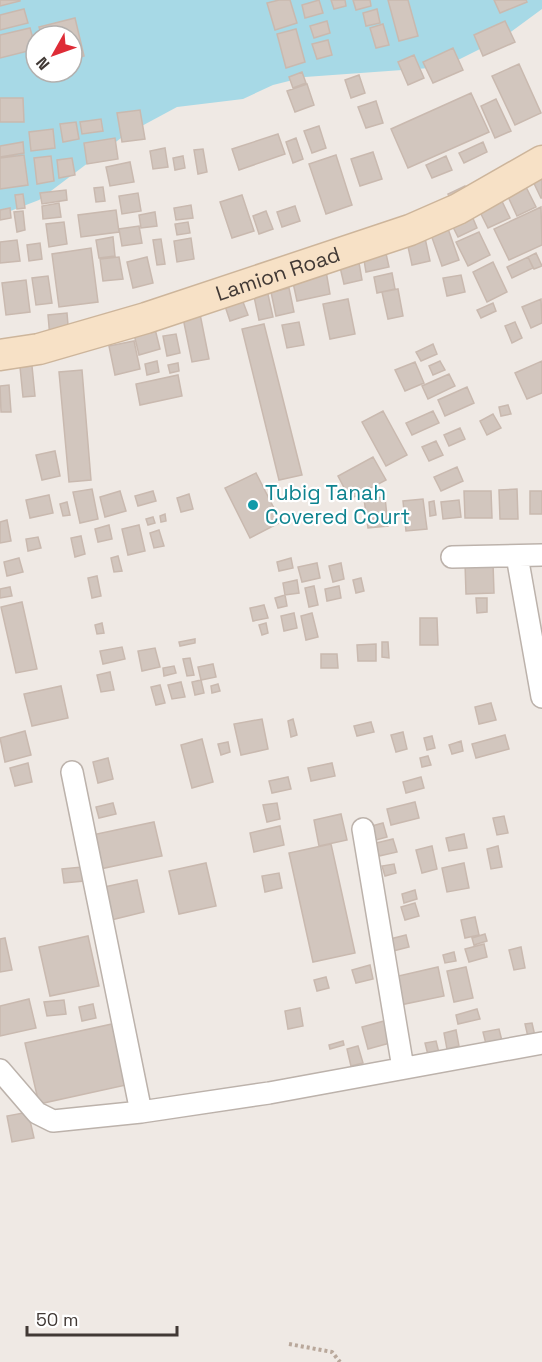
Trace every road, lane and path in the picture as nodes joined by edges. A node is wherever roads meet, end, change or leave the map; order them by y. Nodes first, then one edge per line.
1 (542, 161) edge
2 (0, 355) edge
3 (542, 555) edge
4 (517, 556) junction
5 (452, 557) dead end
6 (538, 661) edge
7 (542, 697) edge
8 (72, 772) dead end
9 (363, 829) dead end
10 (542, 1043) edge
11 (403, 1068) junction
12 (0, 1070) edge
13 (141, 1113) junction
14 (290, 1344) dead end
15 (340, 1362) edge

1 - 2 street, Lamion Road
3 - 4 street
4 - 5 street
4 - 6 street
6 - 7 street
8 - 13 street
9 - 11 street
10 - 11 street
11 - 13 street
12 - 13 street
14 - 15 path

